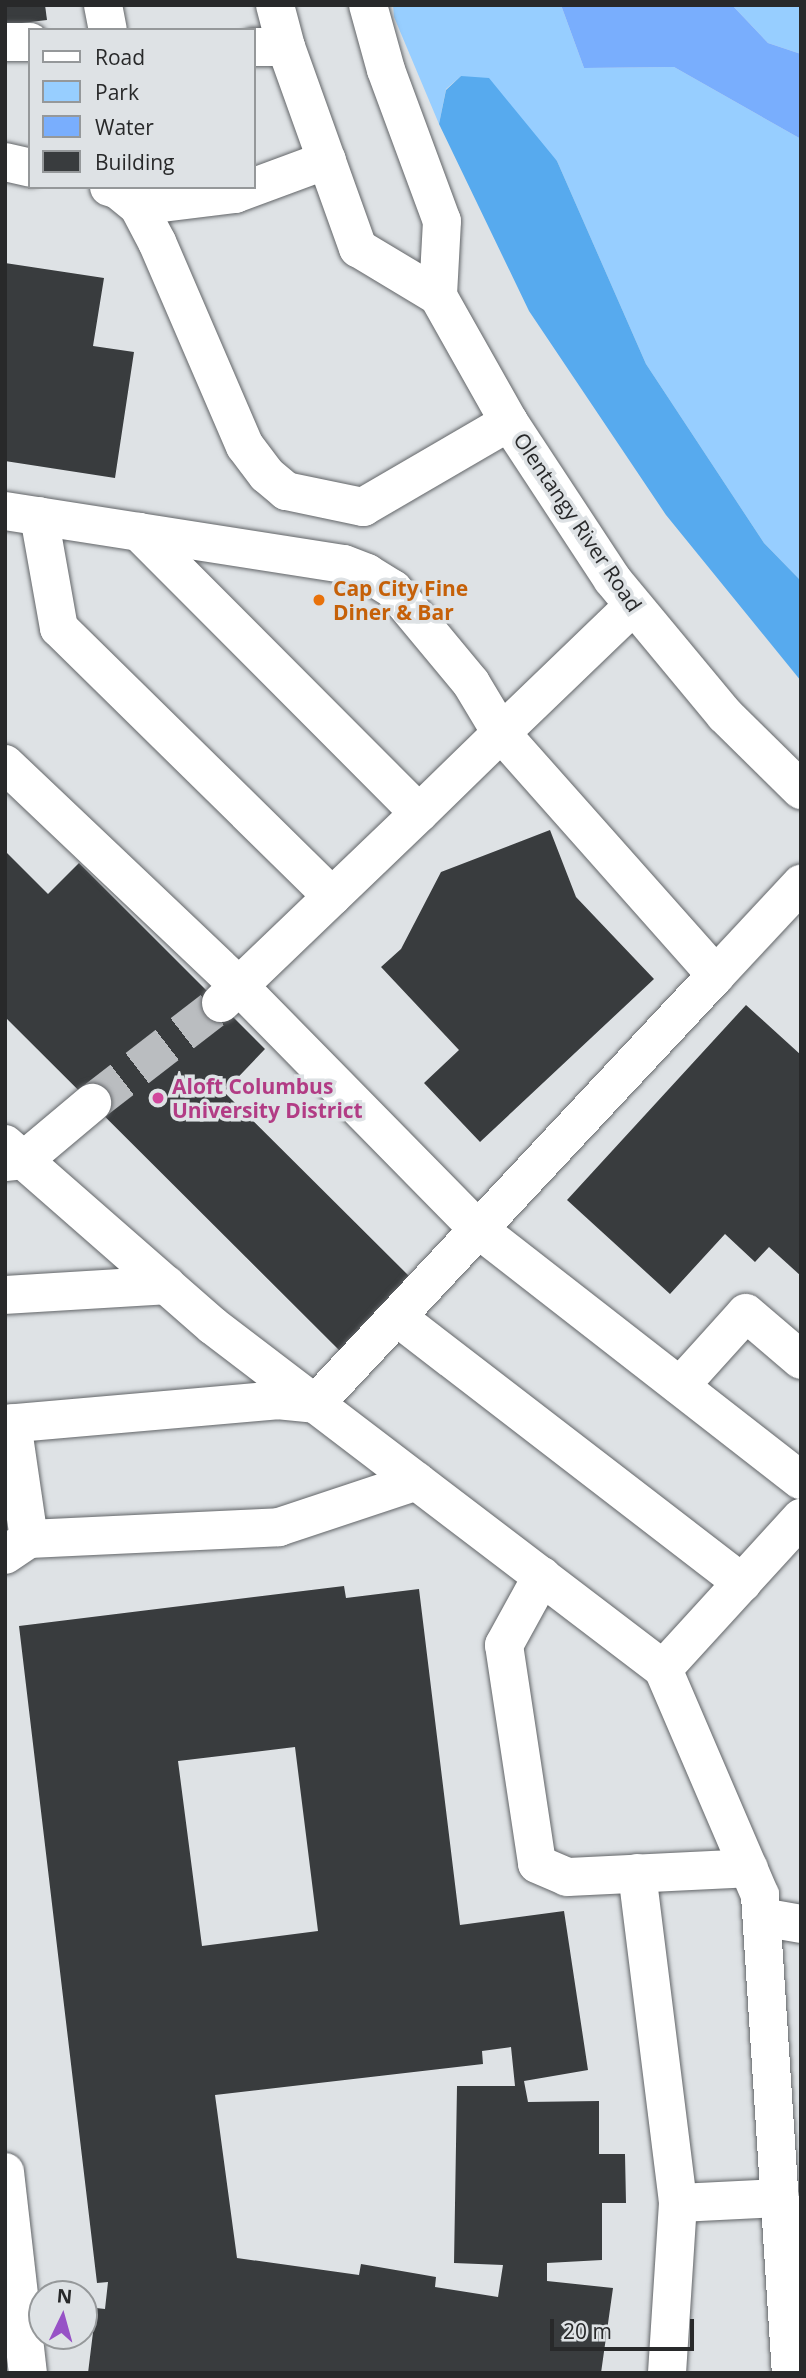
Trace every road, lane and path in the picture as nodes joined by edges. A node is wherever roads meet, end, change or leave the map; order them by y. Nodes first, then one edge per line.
1 (103, 5) edge
2 (275, 5) edge
3 (368, 5) edge
4 (108, 28) edge
5 (5, 42) edge
6 (28, 42) edge
7 (270, 47) edge
8 (327, 160) junction
9 (5, 162) edge
10 (28, 168) edge
11 (256, 187) edge
12 (249, 189) edge
13 (123, 197) edge
14 (438, 296) junction
15 (509, 422) junction
16 (22, 514) edge
17 (139, 532) junction
18 (633, 606) junction
19 (501, 733) junction
20 (5, 764) edge
21 (801, 790) edge
22 (419, 813) junction
23 (801, 884) edge
24 (332, 896) junction
25 (716, 975) junction
26 (230, 995) junction
27 (92, 1104) tunnel mouth
28 (11, 1155) edge
29 (478, 1229) junction
30 (167, 1285) junction
31 (5, 1295) edge
32 (397, 1317) junction
33 (801, 1360) edge
34 (680, 1386) junction
35 (315, 1404) junction
36 (8, 1423) edge
37 (801, 1480) edge
38 (417, 1481) junction
39 (801, 1518) edge
40 (17, 1547) edge
41 (542, 1576) junction
42 (742, 1583) junction
43 (663, 1669) junction
44 (749, 1868) junction
45 (638, 1873) junction
46 (762, 1917) junction
47 (801, 1924) edge
48 (5, 2172) edge
49 (678, 2203) junction
50 (787, 2208) edge
51 (794, 2313) edge
52 (27, 2373) edge
53 (667, 2373) edge
54 (792, 2373) edge

1 - 4 main road
2 - 7 main road, Olentangy River Road
3 - 14 main road
5 - 6 main road
7 - 8 main road, Olentangy River Road
8 - 11 main road
8 - 14 main road, Olentangy River Road
9 - 10 main road
12 - 13 main road
13 - 15 main road
14 - 15 main road, Olentangy River Road
15 - 18 main road, Olentangy River Road
16 - 17 main road
16 - 24 main road
17 - 19 main road
17 - 22 main road
18 - 19 main road
18 - 21 main road, Olentangy River Road
19 - 22 main road
19 - 25 main road
20 - 26 main road
22 - 24 main road
23 - 25 main road
24 - 26 main road
25 - 29 main road
26 - 29 main road
27 - 28 main road
28 - 30 main road
29 - 32 main road
29 - 34 main road
30 - 31 main road
30 - 35 main road
32 - 35 main road
32 - 42 main road
33 - 34 main road
34 - 37 main road
35 - 36 main road
35 - 38 main road
36 - 40 main road
38 - 40 main road
38 - 41 main road
39 - 42 main road
41 - 43 main road
41 - 45 main road
42 - 43 main road
43 - 44 main road
44 - 45 main road
44 - 46 main road
45 - 49 main road
46 - 47 main road
46 - 50 main road
48 - 52 main road
49 - 50 main road
49 - 53 main road
50 - 51 main road
51 - 54 main road

